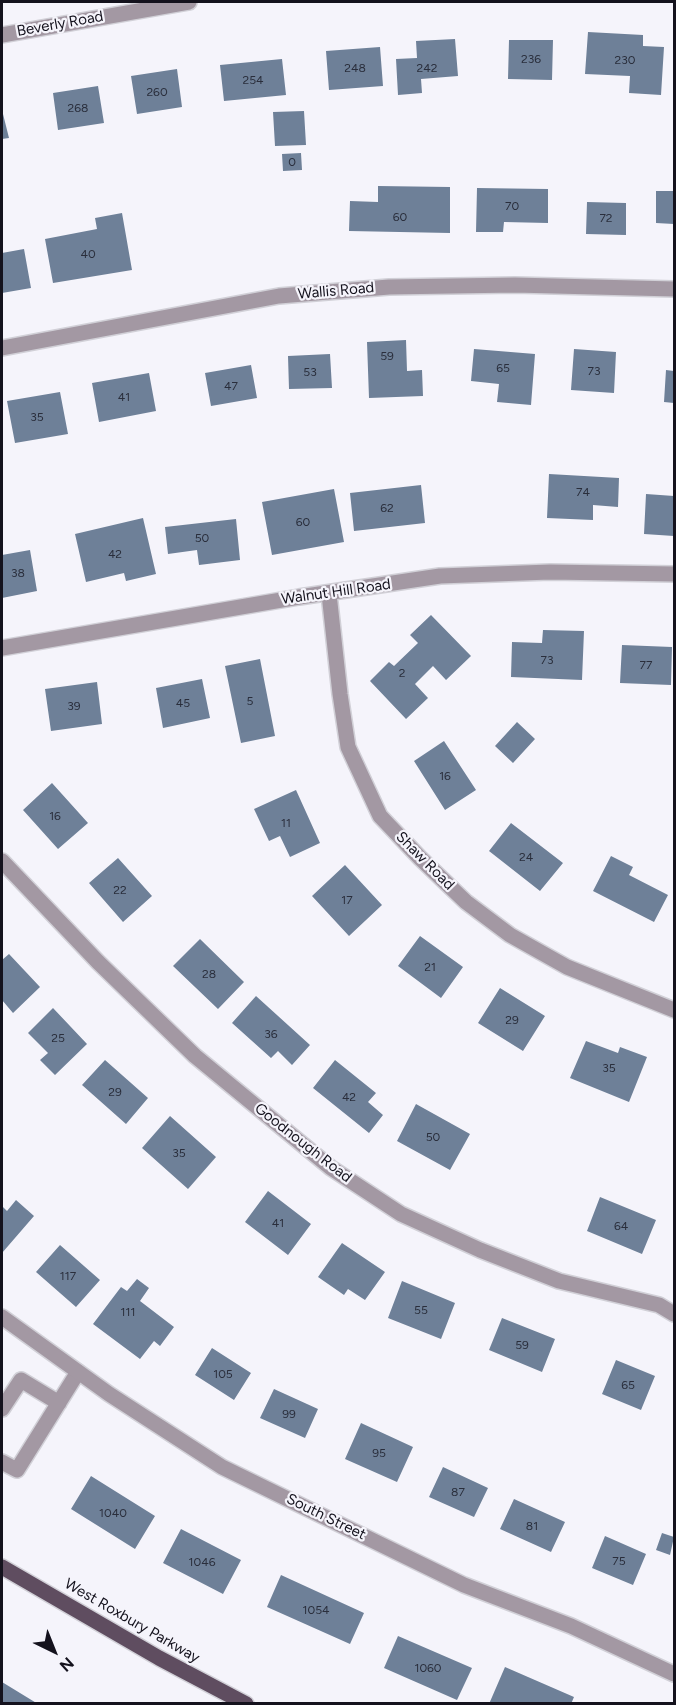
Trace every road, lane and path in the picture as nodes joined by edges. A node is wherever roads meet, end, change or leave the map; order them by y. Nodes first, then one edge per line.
1 (189, 2) edge
2 (2, 35) edge
3 (675, 289) edge
4 (2, 348) edge
5 (675, 574) edge
6 (328, 594) junction
7 (2, 648) edge
8 (2, 861) edge
9 (675, 1010) edge
10 (675, 1314) edge
11 (2, 1317) edge
12 (78, 1372) junction
13 (59, 1403) junction
14 (2, 1409) edge
15 (2, 1462) edge
16 (2, 1567) edge
17 (675, 1674) edge
18 (246, 1704) edge

1 - 2 street, Beverly Road
3 - 4 street, Wallis Road
5 - 6 street, Walnut Hill Road
6 - 7 street, Walnut Hill Road
6 - 9 street, Shaw Road
8 - 10 street, Goodnough Road
11 - 12 street, South Street
12 - 13 street
12 - 17 street, South Street
13 - 14 street
13 - 15 street
16 - 18 main road, West Roxbury Parkway

